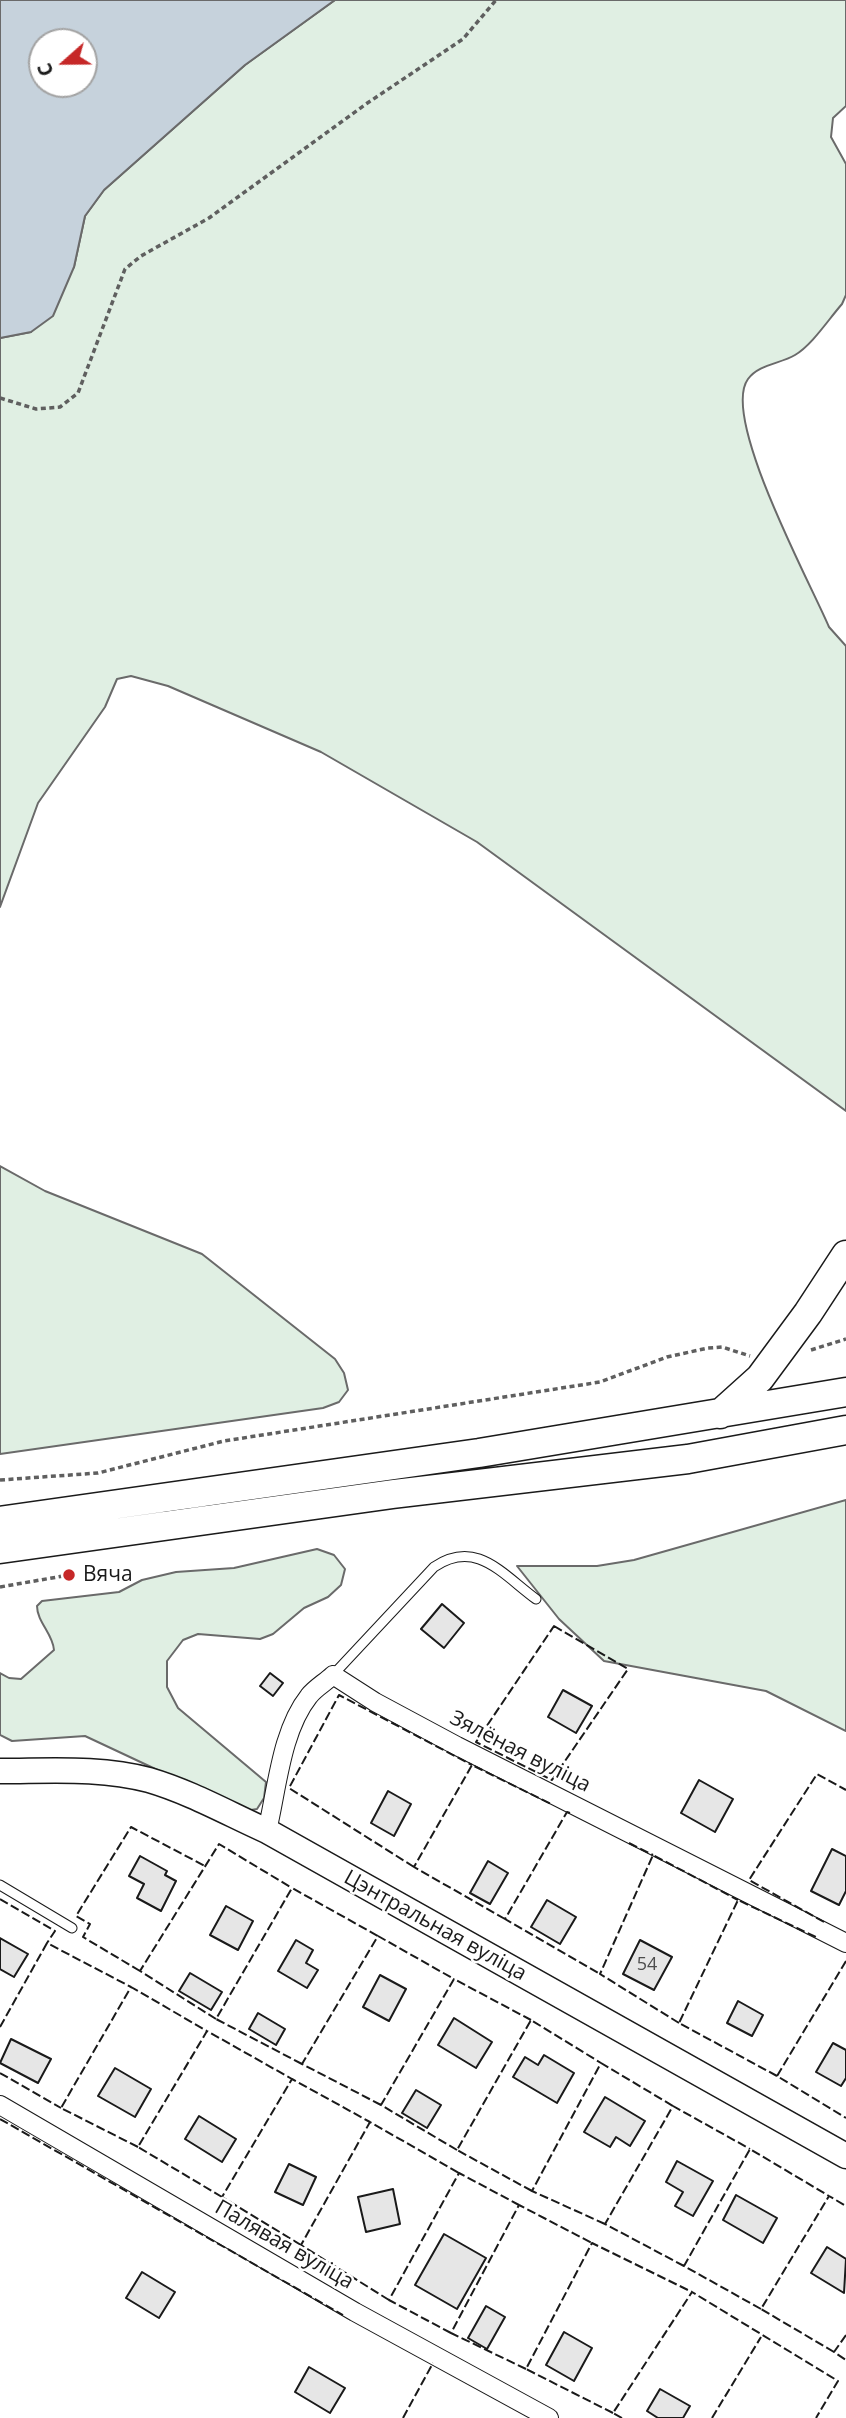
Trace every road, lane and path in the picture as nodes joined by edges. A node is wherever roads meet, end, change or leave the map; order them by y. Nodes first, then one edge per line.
1 (496, 0) edge
2 (0, 398) edge
3 (846, 1255) edge
4 (846, 1272) edge
5 (846, 1339) edge
6 (810, 1350) dead end
7 (773, 1362) junction
8 (846, 1392) edge
9 (720, 1415) junction
10 (846, 1430) edge
11 (0, 1480) edge
12 (0, 1521) edge
13 (0, 1549) edge
14 (69, 1575) dead end
15 (0, 1587) edge
16 (536, 1599) dead end
17 (333, 1675) junction
18 (0, 1772) edge
19 (267, 1831) junction
20 (0, 1885) edge
21 (72, 1928) dead end
22 (846, 1943) edge
23 (0, 2105) edge
24 (846, 2156) edge
25 (549, 2418) edge

1 - 2 path
3 - 4 main road
3 - 7 main road
5 - 6 path
7 - 9 main road
7 - 11 path
8 - 9 main road
9 - 12 main road
10 - 13 main road
14 - 15 path
16 - 17 lane
17 - 19 street
17 - 22 street, Зялёная вуліца
18 - 19 street, Цэнтральная вуліца
19 - 24 street, Цэнтральная вуліца
20 - 21 lane
23 - 25 street, Палявая вуліца

